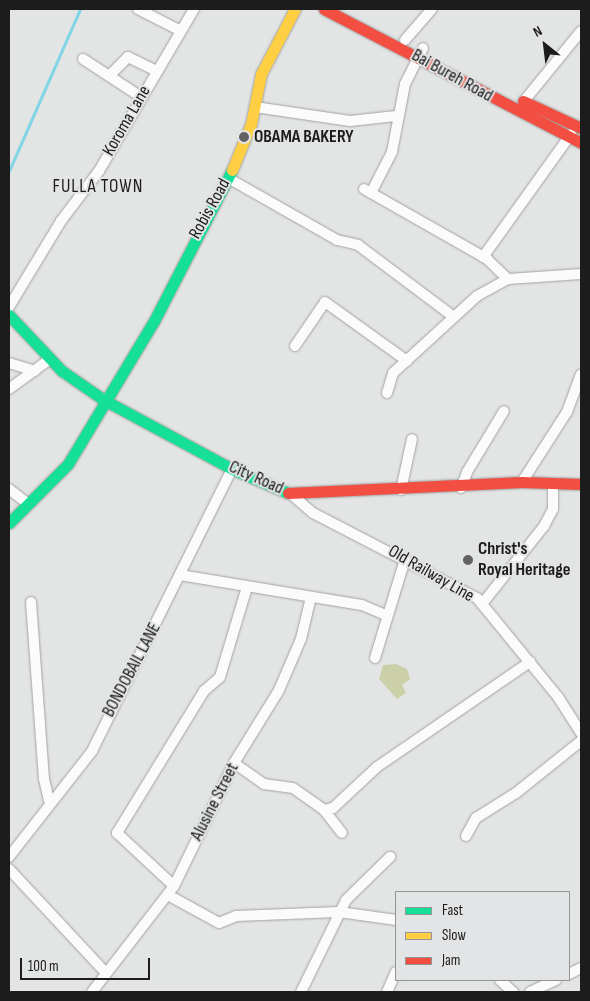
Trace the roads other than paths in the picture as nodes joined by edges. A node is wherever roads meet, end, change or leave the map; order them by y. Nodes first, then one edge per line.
1 (138, 9) edge
2 (194, 9) edge
3 (295, 9) edge
4 (324, 9) edge
5 (343, 9) edge
6 (432, 9) edge
7 (181, 31) junction
8 (581, 31) edge
9 (405, 40) junction
10 (421, 52) junction
11 (83, 59) dead end
12 (157, 71) junction
13 (109, 76) junction
14 (141, 97) junction
15 (524, 101) junction
16 (255, 107) junction
17 (396, 116) junction
18 (579, 127) edge
19 (569, 137) junction
20 (581, 143) edge
21 (228, 178) junction
22 (483, 257) junction
23 (581, 274) edge
24 (508, 279) junction
25 (9, 307) edge
26 (9, 315) edge
27 (454, 318) junction
28 (295, 346) dead end
29 (50, 359) junction
30 (407, 361) junction
31 (9, 363) edge
32 (34, 371) junction
33 (581, 374) edge
34 (9, 389) edge
35 (387, 393) dead end
36 (104, 400) junction
37 (504, 410) dead end
38 (412, 439) dead end
39 (232, 468) junction
40 (522, 482) junction
41 (581, 484) edge
42 (461, 488) junction
43 (553, 488) junction
44 (9, 489) edge
45 (401, 490) junction
46 (568, 490) dead end
47 (291, 494) junction
48 (28, 504) junction
49 (9, 523) edge
50 (405, 559) junction
51 (180, 575) junction
52 (247, 588) junction
53 (311, 597) junction
54 (30, 602) dead end
55 (482, 604) junction
56 (385, 615) junction
57 (375, 658) dead end
58 (530, 662) junction
59 (581, 733) edge
60 (581, 741) edge
61 (234, 763) junction
62 (49, 800) junction
63 (329, 809) junction
64 (342, 833) dead end
65 (466, 836) dead end
66 (12, 844) edge
67 (9, 856) edge
68 (390, 857) dead end
69 (9, 869) edge
70 (171, 891) junction
71 (339, 912) junction
72 (395, 920) edge
73 (104, 971) junction
74 (395, 974) edge
75 (501, 981) edge
76 (554, 981) edge
77 (92, 992) edge
78 (301, 992) edge
79 (387, 992) edge
80 (513, 992) edge
81 (530, 992) edge

1 - 7 street
2 - 7 street, Koroma Lane
3 - 16 main road, Robis Road
4 - 10 main road, Bai Bureh Road
5 - 9 main road, Bai Bureh Road
6 - 9 street
7 - 12 street, Koroma Lane
8 - 15 street
9 - 10 main road, Bai Bureh Road
10 - 15 main road, Bai Bureh Road
10 - 17 street
10 - 19 main road, Bai Bureh Road
11 - 13 street
12 - 13 street
12 - 14 street, Koroma Lane
13 - 14 street
14 - 25 street, Koroma Lane
15 - 18 main road, Bai Bureh Road
16 - 17 street
16 - 21 main road, Robis Road
17 - 22 street
18 - 19 street
19 - 20 main road, Bai Bureh Road
19 - 22 street
21 - 27 street
21 - 36 main road, Robis Road
22 - 24 street
23 - 24 street
24 - 27 street
26 - 29 main road, City Road
27 - 30 street
28 - 30 street
29 - 32 street
29 - 36 main road, City Road
30 - 35 street
31 - 32 street
32 - 34 street
33 - 40 street
36 - 39 main road, City Road
36 - 48 main road, Robis Road
37 - 42 street
38 - 45 street
39 - 47 main road, City Road
39 - 51 street, BONDOBAIL LANE
40 - 42 main road, City Road
40 - 43 main road, City Road
41 - 43 main road, City Road
42 - 45 main road, City Road
43 - 46 street
43 - 55 street
44 - 48 street
45 - 47 main road, City Road
47 - 50 street, Old Railway Line
48 - 49 main road, Robis Road
50 - 55 street, Old Railway Line
50 - 56 street
51 - 52 street
51 - 62 street, BONDOBAIL LANE
52 - 53 street
52 - 70 street
53 - 56 street
53 - 61 street, Alusine Street
54 - 62 street
55 - 58 street, Old Railway Line
56 - 57 street
58 - 59 street, Old Railway Line
58 - 63 street
60 - 65 street
61 - 63 street
61 - 70 street, Alusine Street
62 - 66 street, BONDOBAIL LANE
63 - 64 street
66 - 67 street, BONDOBAIL LANE
68 - 71 street
69 - 73 street
70 - 71 street
70 - 73 street, Alusine Street
71 - 72 street
71 - 78 street
73 - 77 street, Alusine Street
74 - 79 street
75 - 80 street
76 - 81 street

